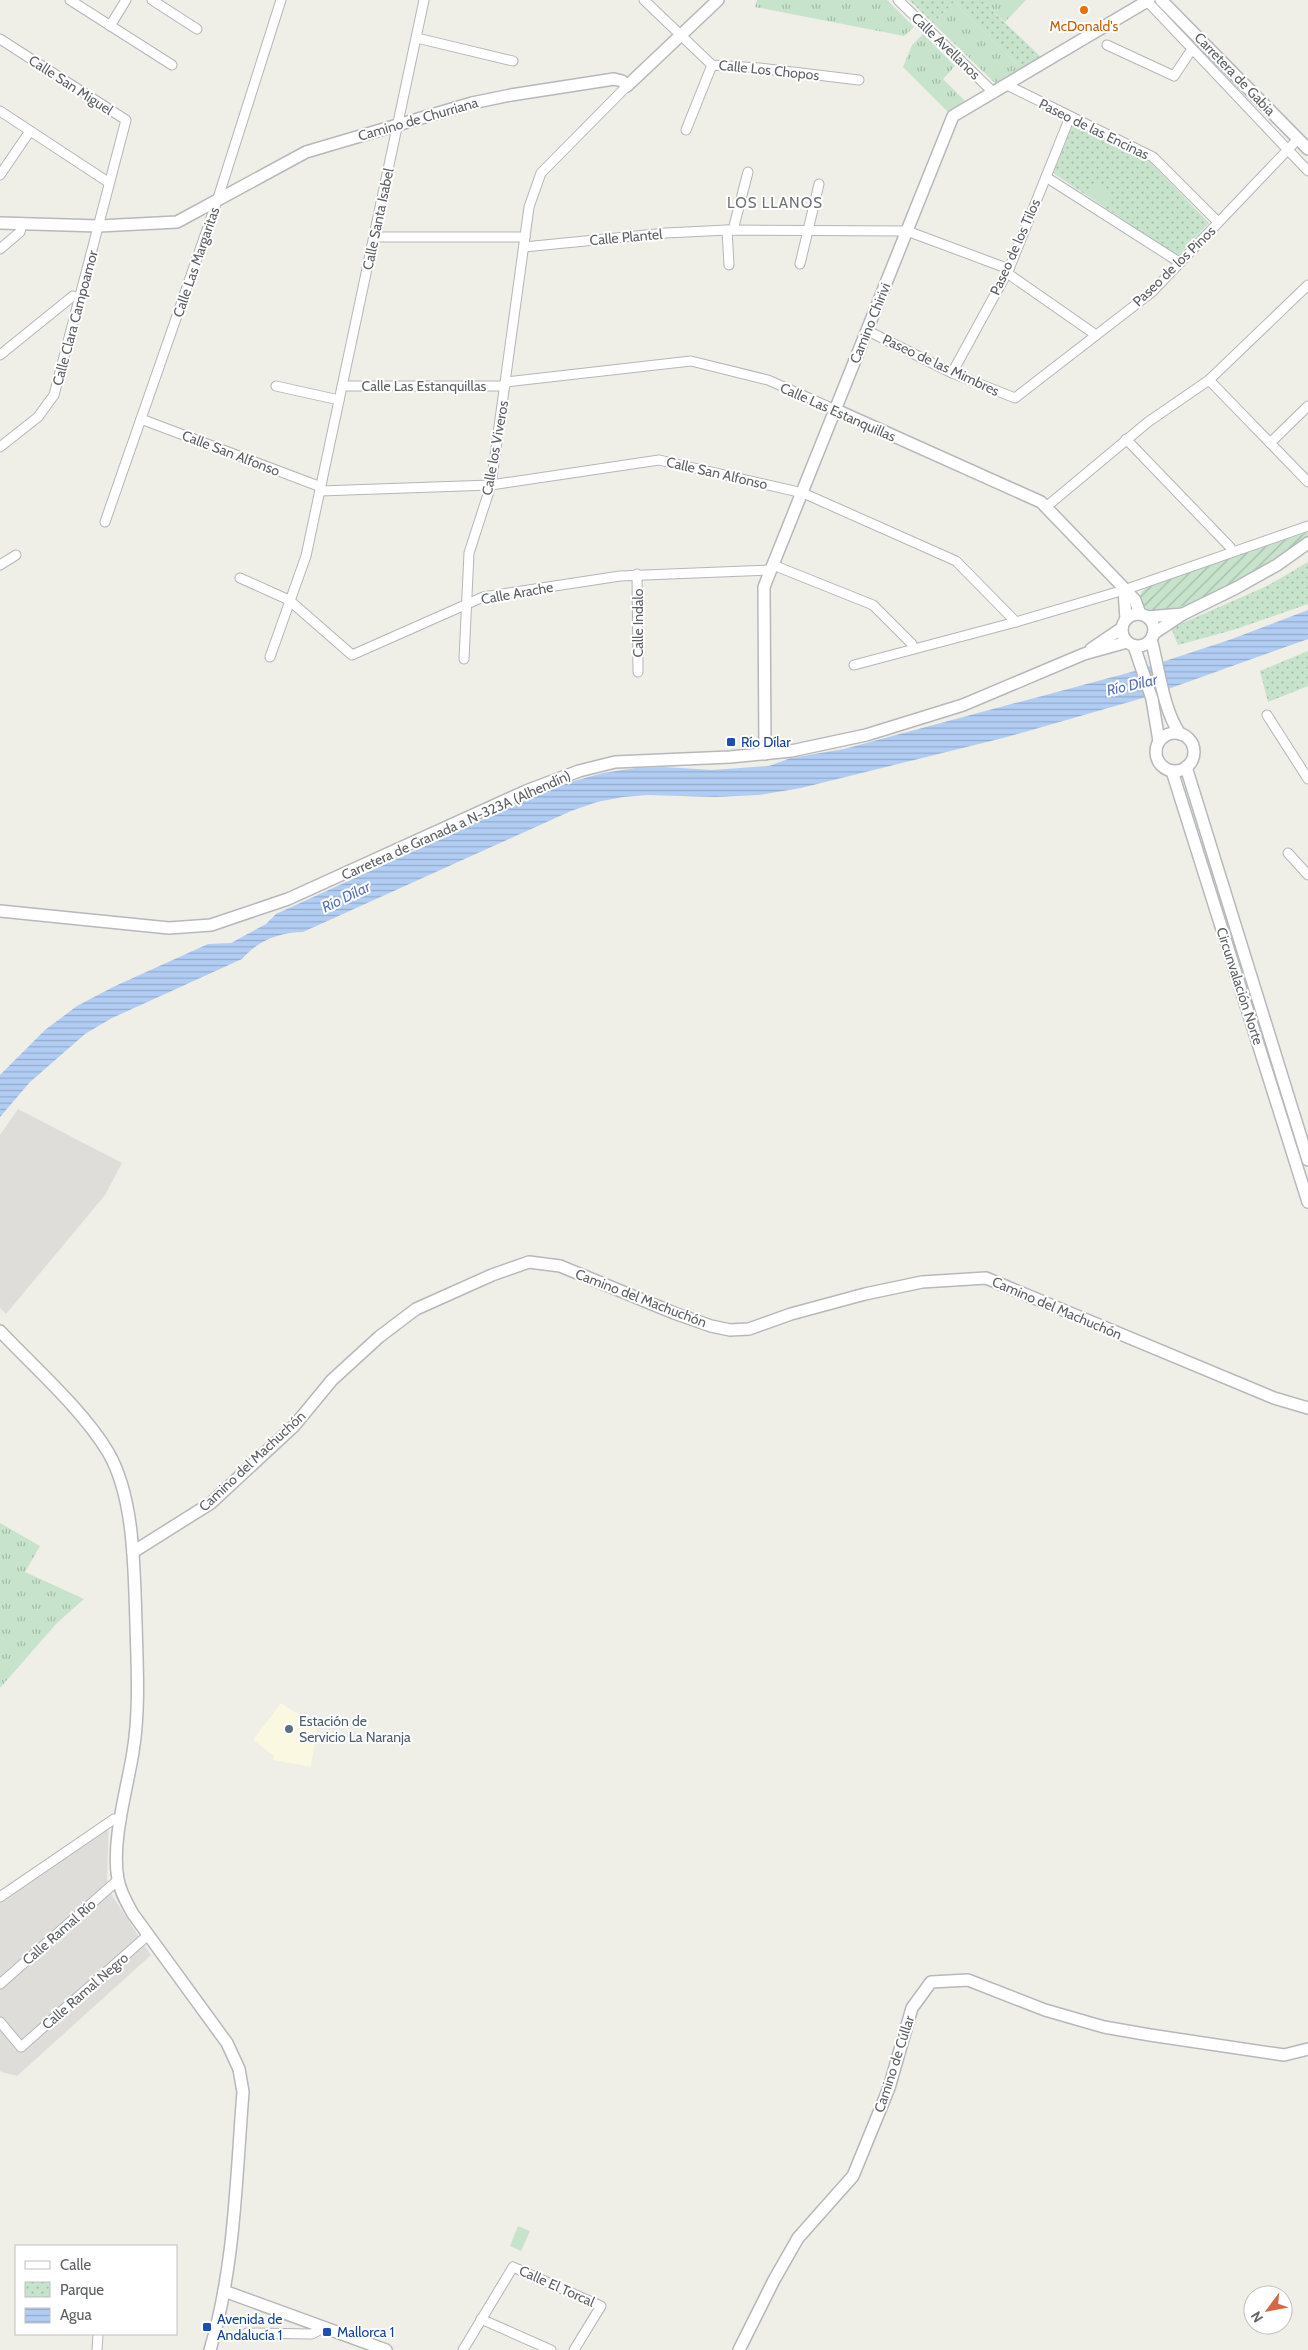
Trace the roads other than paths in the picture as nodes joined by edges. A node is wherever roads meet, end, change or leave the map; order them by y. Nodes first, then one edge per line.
1 (70, 0) edge
2 (126, 0) edge
3 (152, 0) edge
4 (281, 0) edge
5 (424, 0) edge
6 (644, 0) edge
7 (718, 0) edge
8 (898, 0) edge
9 (1161, 0) edge
10 (1147, 1) edge
11 (110, 26) junction
12 (197, 29) dead end
13 (681, 35) junction
14 (417, 38) junction
15 (0, 39) edge
16 (1107, 45) dead end
17 (1192, 49) junction
18 (513, 61) dead end
19 (172, 65) dead end
20 (712, 65) junction
21 (859, 80) dead end
22 (1008, 85) junction
23 (627, 86) junction
24 (994, 93) junction
25 (0, 111) edge
26 (1070, 117) junction
27 (398, 124) junction
28 (686, 130) dead end
29 (30, 131) junction
30 (1298, 139) junction
31 (1308, 149) edge
32 (1287, 150) junction
33 (1308, 171) edge
34 (748, 172) dead end
35 (0, 175) edge
36 (1046, 177) junction
37 (108, 182) junction
38 (819, 184) dead end
39 (218, 198) junction
40 (1218, 222) junction
41 (0, 223) edge
42 (22, 223) junction
43 (99, 226) junction
44 (730, 230) junction
45 (809, 231) junction
46 (907, 231) junction
47 (374, 237) junction
48 (525, 237) junction
49 (524, 247) junction
50 (0, 249) edge
51 (1179, 262) junction
52 (800, 264) dead end
53 (729, 265) dead end
54 (1008, 271) junction
55 (1308, 285) edge
56 (80, 298) junction
57 (868, 331) junction
58 (1096, 335) junction
59 (0, 355) edge
60 (952, 373) junction
61 (1209, 380) junction
62 (505, 384) junction
63 (276, 386) dead end
64 (342, 386) junction
65 (1015, 398) joint
66 (339, 400) junction
67 (1308, 406) edge
68 (836, 410) junction
69 (141, 419) junction
70 (1126, 439) junction
71 (1270, 443) junction
72 (0, 447) edge
73 (1308, 482) edge
74 (491, 486) junction
75 (320, 489) junction
76 (803, 493) junction
77 (1046, 507) junction
78 (105, 522) dead end
79 (1308, 526) edge
80 (1308, 543) edge
81 (1232, 552) junction
82 (16, 554) dead end
83 (0, 565) edge
84 (772, 568) junction
85 (637, 574) junction
86 (240, 578) dead end
87 (1124, 590) junction
88 (289, 600) junction
89 (466, 604) junction
90 (1184, 614) junction
91 (1144, 616) junction
92 (1016, 622) junction
93 (1124, 623) junction
94 (1152, 637) junction
95 (1130, 644) junction
96 (913, 649) junction
97 (1084, 654) junction
98 (270, 657) dead end
99 (464, 659) dead end
100 (854, 665) dead end
101 (638, 672) dead end
102 (1267, 715) dead end
103 (1180, 734) junction
104 (1159, 741) junction
105 (765, 754) junction
106 (1186, 767) junction
107 (1172, 771) junction
108 (1308, 779) edge
109 (1288, 853) dead end
110 (1308, 875) edge
111 (0, 911) edge
112 (1308, 1160) edge
113 (1308, 1202) edge
114 (0, 1331) edge
115 (1308, 1408) edge
116 (133, 1552) junction
117 (121, 1820) junction
118 (118, 1880) junction
119 (0, 1898) edge
120 (148, 1935) junction
121 (0, 1984) edge
122 (0, 2022) edge
123 (1308, 2048) edge
124 (224, 2291) junction
125 (481, 2319) junction
126 (325, 2327) junction
127 (247, 2333) dead end
128 (98, 2335) edge
129 (97, 2350) edge
130 (210, 2350) edge
131 (386, 2350) edge
132 (463, 2350) edge
133 (551, 2350) edge
134 (574, 2350) edge
135 (739, 2350) edge

1 - 11 street
2 - 11 street
3 - 12 street
4 - 39 street, Calle Las Margaritas
5 - 14 street, Calle Santa Isabel
6 - 13 street, Calle Los Chopos
7 - 13 street
8 - 24 street, Calle Avellanos
9 - 30 street, Carretera de Gabia
10 - 17 street
10 - 22 street, Camino Chirivi
11 - 19 street
13 - 20 street, Calle Los Chopos
13 - 23 street
14 - 18 street
14 - 27 street, Calle Santa Isabel
15 - 37 street, Calle San Miguel
16 - 17 street
17 - 32 street
20 - 21 street, Calle Los Chopos
20 - 28 street
22 - 24 street, Camino Chirivi
22 - 26 street, Paseo de las Encinas
23 - 27 street, Camino de Churriana
23 - 48 street, Calle los Viveros
24 - 46 street, Camino Chirivi
25 - 29 street
26 - 36 street, Paseo de los Tilos
26 - 40 street, Paseo de las Encinas
27 - 39 street, Camino de Churriana
27 - 47 street, Calle Santa Isabel
29 - 35 street
29 - 37 street
30 - 31 street, Carretera de Gabia
30 - 32 street, Paseo de los Pinos
32 - 33 street
32 - 40 street, Paseo de los Pinos
34 - 44 street
36 - 51 street
36 - 54 street, Paseo de los Tilos
37 - 43 street, Calle San Miguel
38 - 45 street
39 - 43 street, Camino de Churriana
39 - 69 street, Calle Las Margaritas
40 - 51 street, Paseo de los Pinos
41 - 42 street, Camino de Churriana
42 - 43 street, Camino de Churriana
42 - 50 street
43 - 56 street, Calle Clara Campoamor
44 - 45 street, Calle Plantel
44 - 49 street, Calle Plantel
44 - 53 street
45 - 46 street, Calle Plantel
45 - 52 street
46 - 54 street
46 - 57 street, Camino Chirivi
47 - 48 street
47 - 64 street, Calle Santa Isabel
48 - 49 street, Calle los Viveros
49 - 62 street, Calle los Viveros
51 - 58 street, Paseo de los Pinos
54 - 58 street
54 - 60 street, Paseo de los Tilos
55 - 61 street
56 - 59 street
56 - 72 street, Calle Clara Campoamor
57 - 60 street, Paseo de las Mimbres
57 - 68 street, Camino Chirivi
58 - 65 street, Paseo de los Pinos
60 - 65 street, Paseo de las Mimbres
61 - 70 street
61 - 71 street
62 - 64 street, Calle Las Estanquillas
62 - 68 street, Calle Las Estanquillas
62 - 74 street, Calle los Viveros
63 - 66 street
64 - 66 street, Calle Santa Isabel
66 - 75 street, Calle Santa Isabel
67 - 71 street
68 - 76 street, Camino Chirivi
68 - 77 street, Calle Las Estanquillas
69 - 75 street, Calle San Alfonso
69 - 78 street, Calle Las Margaritas
70 - 77 street
70 - 81 street
71 - 73 street
74 - 75 street, Calle San Alfonso
74 - 76 street, Calle San Alfonso
74 - 89 street, Calle los Viveros
75 - 88 street, Calle Santa Isabel
76 - 84 street, Camino Chirivi
76 - 92 street, Calle San Alfonso
77 - 87 street, Calle Las Estanquillas
79 - 81 street
80 - 90 street
81 - 87 street
82 - 83 street
84 - 85 street, Calle Arache
84 - 96 street, Calle Arache
84 - 105 street, Camino Chirivi
85 - 89 street, Calle Arache
85 - 101 street, Calle Indalo
86 - 88 street, Calle Arache
87 - 91 street, Calle Las Estanquillas
87 - 92 street
87 - 93 street
88 - 89 street, Calle Arache
88 - 98 street, Calle Santa Isabel
89 - 99 street, Calle los Viveros
90 - 91 street
90 - 94 street
91 - 93 street
91 - 94 street
92 - 96 street
93 - 95 street
93 - 97 street, Carretera de Granada a N-323A (Alhendín)
94 - 95 street
94 - 103 street
95 - 97 street, Carretera de Granada a N-323A (Alhendín)
95 - 104 street
96 - 100 street
97 - 105 street, Carretera de Granada a N-323A (Alhendín)
102 - 108 street
103 - 104 street
103 - 106 street
104 - 107 street
105 - 111 street, Carretera de Granada a N-323A (Alhendín)
106 - 107 street
106 - 112 street, Circunvalación Norte
107 - 113 street, Circunvalación Norte
109 - 110 street
114 - 116 street
115 - 116 street, Camino del Machuchón
116 - 117 street
117 - 118 street
117 - 119 street
118 - 120 street
118 - 121 street, Calle Ramal Río
120 - 122 street, Calle Ramal Negro
120 - 124 street
123 - 135 street, Camino de Cúllar
124 - 126 street
124 - 130 street
125 - 132 street
125 - 133 street
125 - 134 street, Calle El Torcal
126 - 127 street
126 - 131 street
128 - 129 street

